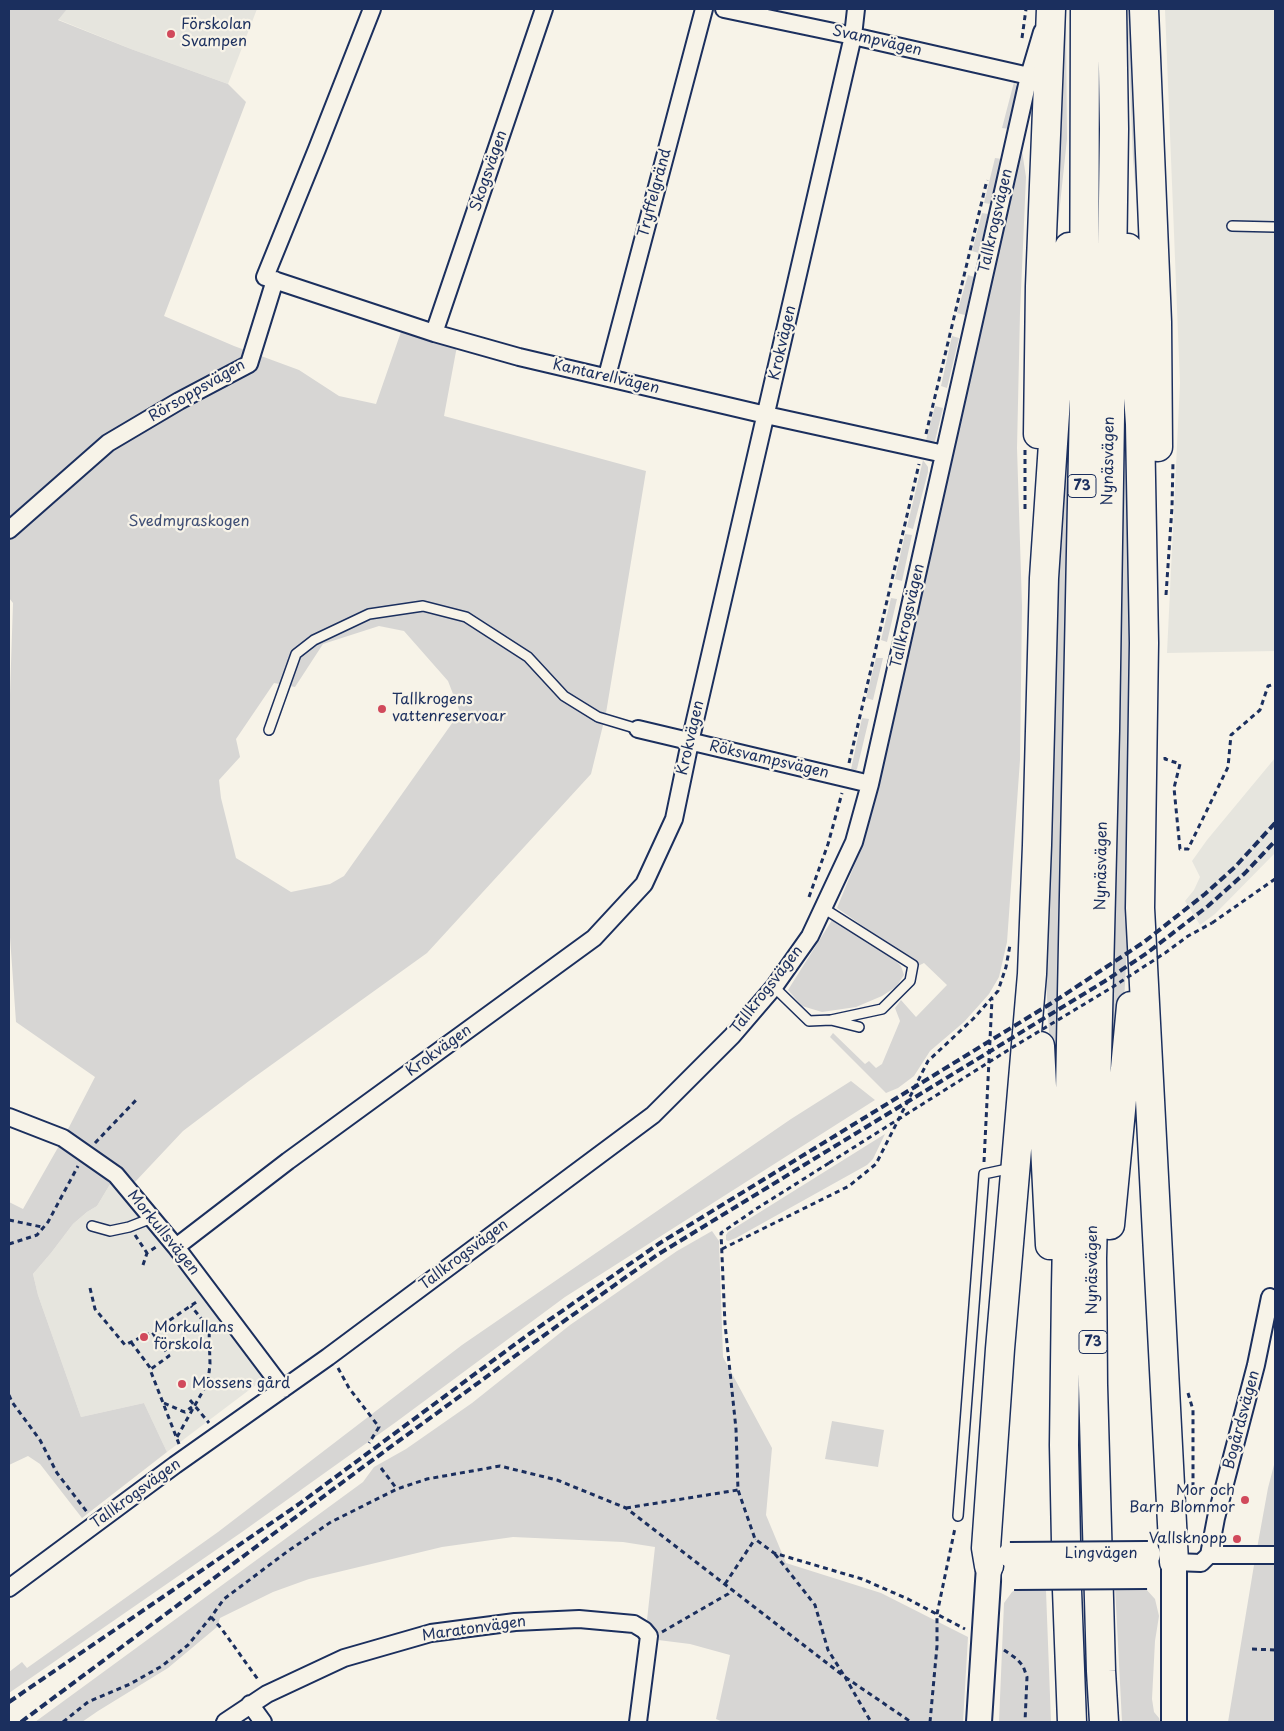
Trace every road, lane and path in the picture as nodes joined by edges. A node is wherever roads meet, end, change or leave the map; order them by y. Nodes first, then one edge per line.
1 (372, 9) edge
2 (544, 9) edge
3 (704, 9) edge
4 (724, 9) edge
5 (856, 9) edge
6 (1026, 9) edge
7 (1050, 9) edge
8 (1085, 9) edge
9 (1112, 9) edge
10 (1144, 9) edge
11 (853, 36) junction
12 (1013, 72) junction
13 (1029, 76) junction
14 (1114, 129) junction
15 (1086, 142) junction
16 (988, 178) dead end
17 (1232, 226) dead end
18 (1275, 226) edge
19 (275, 280) junction
20 (434, 333) junction
21 (607, 376) junction
22 (766, 415) junction
23 (923, 449) junction
24 (944, 454) junction
25 (1173, 459) dead end
26 (9, 530) edge
27 (1044, 578) junction
28 (1166, 600) dead end
29 (1144, 643) junction
30 (1275, 684) edge
31 (269, 730) dead end
32 (638, 730) joint
33 (690, 742) junction
34 (1164, 749) dead end
35 (846, 778) junction
36 (870, 784) junction
37 (1275, 879) edge
38 (809, 897) dead end
39 (823, 908) junction
40 (1140, 908) junction
41 (1033, 932) junction
42 (1157, 955) dead end
43 (1157, 965) dead end
44 (774, 987) junction
45 (831, 1020) junction
46 (859, 1027) dead end
47 (138, 1098) dead end
48 (9, 1117) edge
49 (85, 1154) junction
50 (1016, 1167) junction
51 (984, 1174) junction
52 (152, 1218) junction
53 (9, 1220) edge
54 (92, 1226) dead end
55 (130, 1226) junction
56 (43, 1228) junction
57 (173, 1242) junction
58 (9, 1244) edge
59 (722, 1249) junction
60 (147, 1253) junction
61 (142, 1265) dead end
62 (90, 1288) dead end
63 (210, 1292) junction
64 (1270, 1297) dead end
65 (191, 1306) junction
66 (152, 1332) junction
67 (131, 1342) junction
68 (328, 1357) junction
69 (151, 1369) junction
70 (283, 1390) junction
71 (1188, 1392) dead end
72 (9, 1394) edge
73 (190, 1400) dead end
74 (164, 1402) junction
75 (195, 1405) junction
76 (219, 1434) junction
77 (177, 1437) junction
78 (369, 1443) dead end
79 (1064, 1445) junction
80 (185, 1458) junction
81 (381, 1468) dead end
82 (1194, 1483) dead end
83 (397, 1489) junction
84 (738, 1490) junction
85 (1096, 1498) junction
86 (626, 1508) junction
87 (958, 1516) joint
88 (96, 1523) junction
89 (755, 1539) junction
90 (774, 1553) junction
91 (1208, 1555) junction
92 (1275, 1555) edge
93 (1174, 1562) junction
94 (1004, 1566) junction
95 (725, 1584) junction
96 (9, 1588) edge
97 (732, 1589) junction
98 (937, 1614) junction
99 (212, 1617) junction
100 (965, 1629) dead end
101 (656, 1634) junction
102 (1252, 1649) dead end
103 (1004, 1650) dead end
104 (1275, 1650) edge
105 (845, 1677) junction
106 (267, 1694) junction
107 (250, 1704) junction
108 (63, 1722) edge
109 (225, 1722) edge
110 (263, 1722) edge
111 (638, 1722) edge
112 (871, 1722) edge
113 (911, 1722) edge
114 (930, 1722) edge
115 (979, 1722) edge
116 (1025, 1722) edge
117 (1072, 1722) edge
118 (1104, 1722) edge
119 (1174, 1722) edge

1 - 19 street
2 - 20 street, Skogsvägen
3 - 21 street, Tryffelgränd
4 - 11 street, Svampvägen
5 - 11 street, Krokvägen
6 - 12 path
7 - 13 street, Tallkrogsvägen
7 - 27 highway
8 - 15 highway, Nynäsvägen / 73
9 - 14 highway, Nynäsvägen / 73
10 - 29 highway
11 - 12 street, Svampvägen
11 - 22 street, Krokvägen
12 - 13 street, Svampvägen
13 - 24 street, Tallkrogsvägen
14 - 29 highway
14 - 85 highway, Nynäsvägen / 73
15 - 27 highway
15 - 79 highway, Nynäsvägen / 73
16 - 23 path
17 - 18 lane
19 - 20 street, Kantarellvägen
19 - 26 street, Rörsoppsvägen
20 - 21 street, Kantarellvägen
21 - 22 street, Kantarellvägen
22 - 23 street, Kantarellvägen
22 - 33 street, Krokvägen
23 - 24 street, Kantarellvägen
23 - 35 path
24 - 36 street, Tallkrogsvägen
25 - 28 path
27 - 41 highway
29 - 40 highway
30 - 34 path
31 - 32 lane
32 - 33 street, Röksvampsvägen
33 - 35 street, Röksvampsvägen
33 - 57 street, Krokvägen
35 - 36 street, Röksvampsvägen
35 - 38 path
36 - 39 street, Tallkrogsvägen
37 - 59 path, bridge
39 - 44 street, Tallkrogsvägen
39 - 45 lane
40 - 85 highway
40 - 93 highway
41 - 50 highway
41 - 79 highway
42 - 43 path
44 - 45 lane
44 - 68 street, Tallkrogsvägen
45 - 46 lane
47 - 49 path
48 - 49 street, Morkullsvägen
49 - 52 street, Morkullsvägen
49 - 56 path
50 - 51 lane
50 - 94 highway
51 - 59 path
51 - 87 lane
52 - 55 lane
52 - 57 street, Morkullsvägen
53 - 56 path
54 - 55 lane
55 - 60 path
56 - 58 path
57 - 60 path
57 - 63 street, Morkullsvägen
59 - 84 path
60 - 61 path
62 - 67 path
63 - 65 path
63 - 70 street, Morkullsvägen
64 - 91 street, Bogårdsvägen
65 - 66 path
65 - 75 path
66 - 67 path
66 - 69 path
67 - 69 path
68 - 70 street, Tallkrogsvägen
68 - 78 path
69 - 74 path
70 - 76 street, Tallkrogsvägen
71 - 82 path
72 - 88 path
73 - 75 path
74 - 75 path
74 - 77 path
75 - 76 path
75 - 77 path
76 - 80 street, Tallkrogsvägen
77 - 80 path
79 - 117 highway, Nynäsvägen / 73
80 - 88 street, Tallkrogsvägen
81 - 83 path
83 - 86 path
83 - 99 path
84 - 86 path
84 - 89 path
85 - 118 highway, Nynäsvägen / 73
86 - 95 path
87 - 98 path
88 - 96 street, Tallkrogsvägen
89 - 90 path
89 - 95 path
90 - 98 path
90 - 105 path
91 - 92 street
91 - 93 street
93 - 94 street, Lingvägen, bridge
93 - 119 street
94 - 115 street
95 - 97 path
97 - 101 path
97 - 105 path
98 - 100 path
98 - 114 path
99 - 106 path
99 - 108 path
101 - 106 street, Maratonvägen
101 - 111 street
102 - 104 path
103 - 116 path
105 - 112 path
105 - 113 path
106 - 107 street, Maratonvägen
107 - 109 street, Maratonvägen
107 - 110 street

